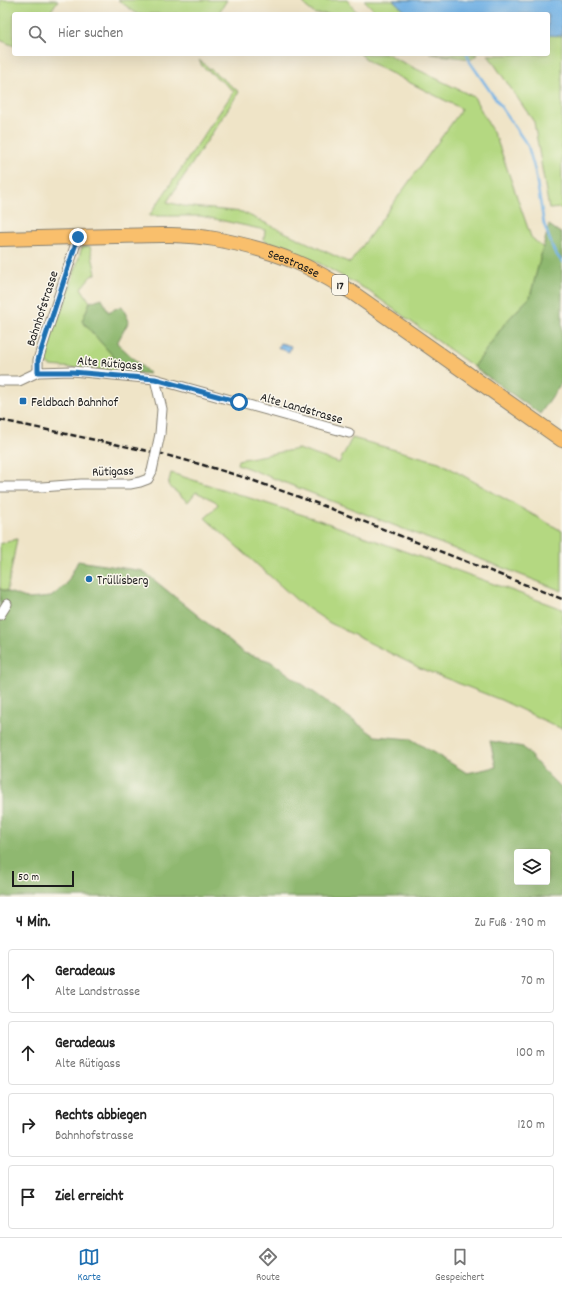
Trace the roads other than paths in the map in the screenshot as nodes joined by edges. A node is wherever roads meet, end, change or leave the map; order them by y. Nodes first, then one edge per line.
1 (78, 237) junction
2 (0, 239) edge
3 (38, 372) junction
4 (155, 379) junction
5 (0, 381) edge
6 (349, 434) dead end
7 (562, 440) edge
8 (0, 487) edge
9 (7, 604) dead end
10 (0, 615) edge

1 - 2 main road, Seestrasse / 17
1 - 3 street, Bahnhofstrasse
1 - 7 main road, Seestrasse / 17
3 - 4 street, Alte Rütigass
3 - 5 street
4 - 6 street, Alte Landstrasse
4 - 8 street, Rütigass, bridge
9 - 10 street

